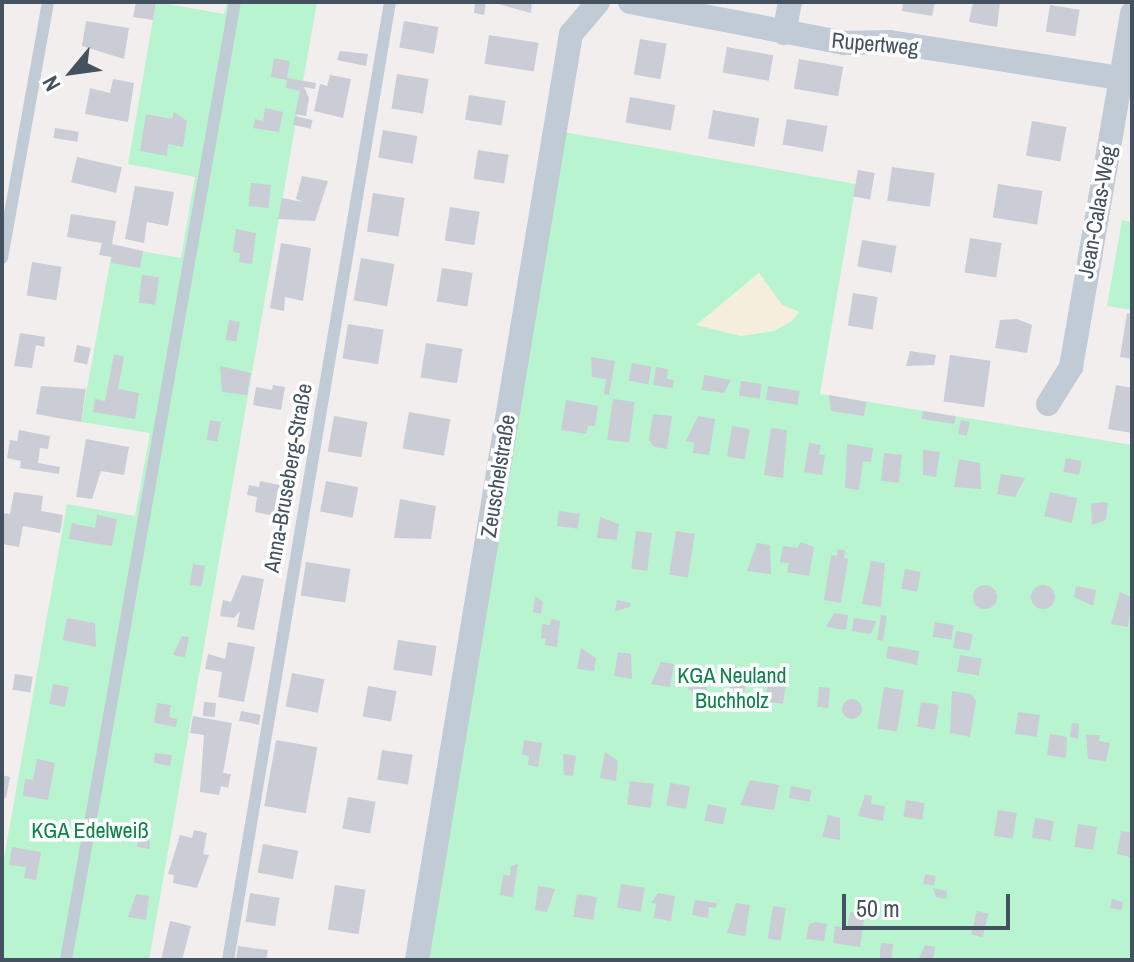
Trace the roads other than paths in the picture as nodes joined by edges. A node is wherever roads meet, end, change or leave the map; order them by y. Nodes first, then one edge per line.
1 (48, 2) edge
2 (235, 2) edge
3 (390, 2) edge
4 (598, 2) edge
5 (630, 2) edge
6 (790, 2) edge
7 (1132, 13) edge
8 (784, 33) junction
9 (1120, 78) junction
10 (2, 258) edge
11 (1048, 404) dead end
12 (66, 960) edge
13 (228, 960) edge
14 (417, 960) edge

1 - 10 lane
2 - 12 lane
3 - 13 lane, Anna-Bruseberg-Straße
4 - 14 street, Zeuschelstraße
5 - 8 street, Rupertweg
6 - 8 street
7 - 9 street, Jean-Calas-Weg
8 - 9 street, Rupertweg
9 - 11 street, Jean-Calas-Weg

